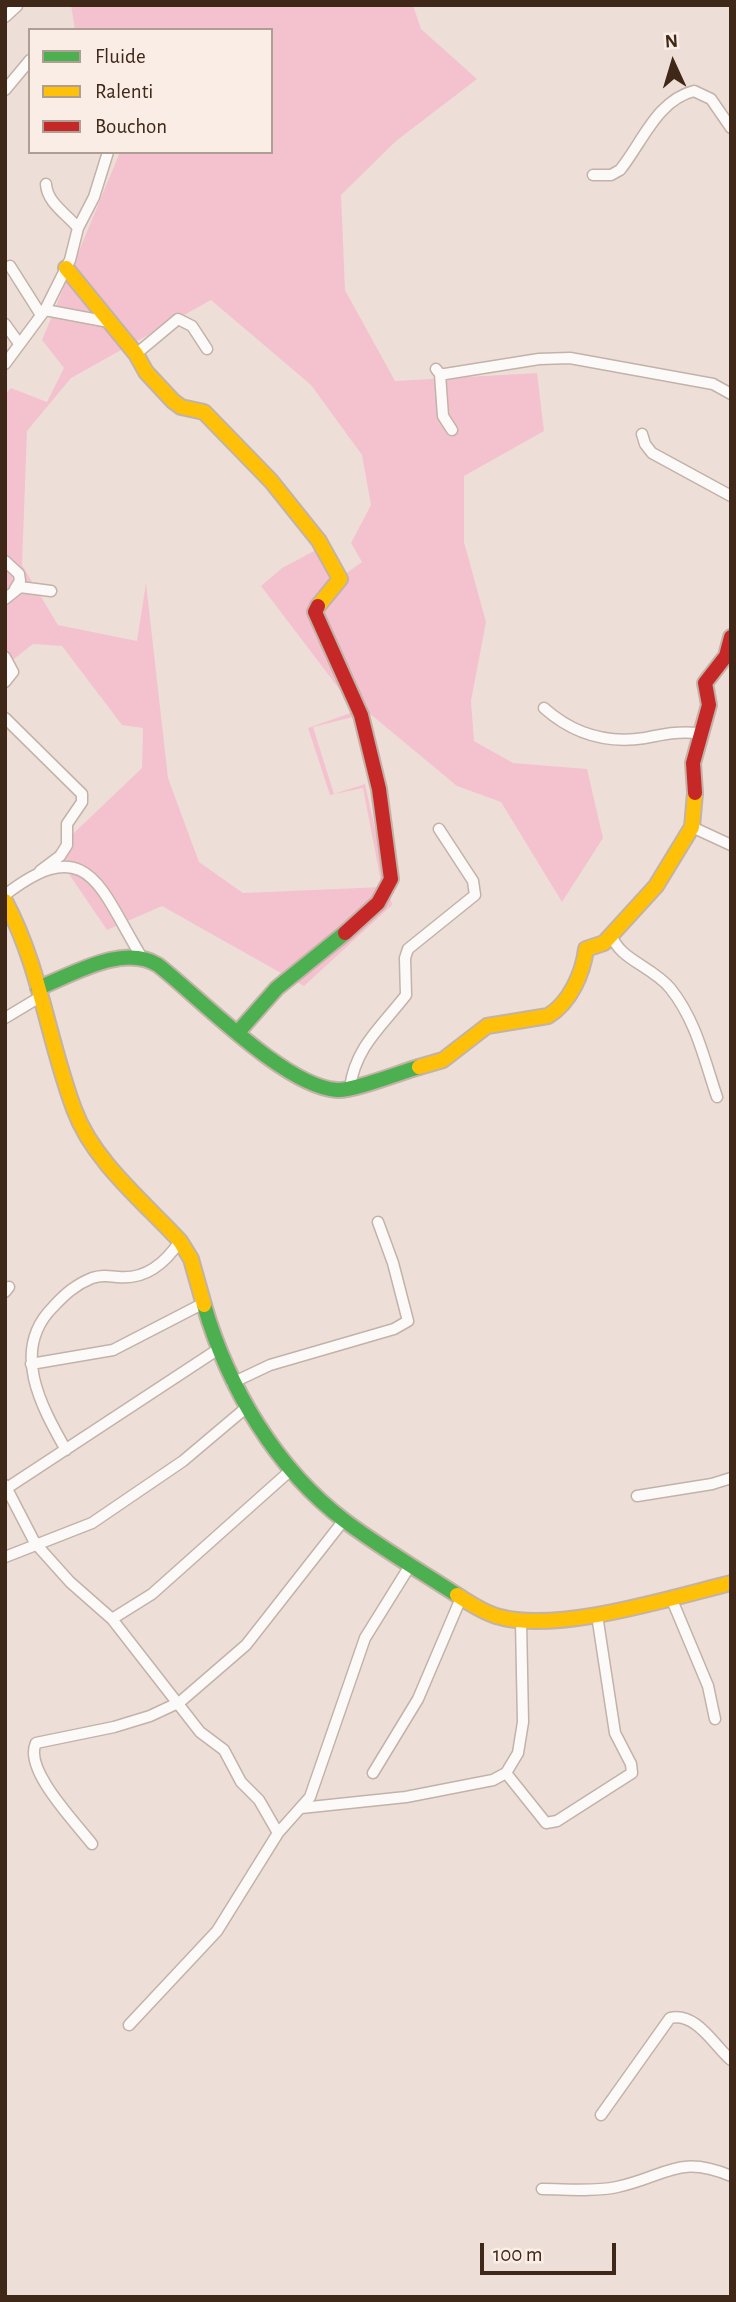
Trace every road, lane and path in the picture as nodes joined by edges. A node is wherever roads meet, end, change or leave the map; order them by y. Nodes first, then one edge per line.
1 (17, 6) edge
2 (5, 18) edge
3 (28, 62) edge
4 (5, 90) edge
5 (731, 128) edge
6 (106, 154) edge
7 (593, 175) dead end
8 (46, 184) dead end
9 (78, 228) junction
10 (10, 266) dead end
11 (66, 268) junction
12 (43, 312) junction
13 (109, 323) junction
14 (5, 324) edge
15 (18, 342) junction
16 (207, 349) dead end
17 (136, 354) junction
18 (5, 364) edge
19 (731, 394) edge
20 (452, 430) dead end
21 (642, 434) dead end
22 (731, 496) edge
23 (5, 561) edge
24 (15, 589) junction
25 (51, 591) dead end
26 (5, 599) edge
27 (731, 637) edge
28 (5, 657) edge
29 (5, 682) edge
30 (544, 708) dead end
31 (5, 718) edge
32 (698, 733) junction
33 (692, 827) junction
34 (439, 829) dead end
35 (731, 845) edge
36 (40, 871) junction
37 (5, 895) edge
38 (5, 901) edge
39 (612, 935) junction
40 (141, 956) junction
41 (39, 993) junction
42 (5, 1018) edge
43 (239, 1031) junction
44 (350, 1088) junction
45 (717, 1097) dead end
46 (378, 1222) dead end
47 (180, 1241) junction
48 (204, 1303) junction
49 (217, 1350) junction
50 (31, 1364) junction
51 (232, 1383) junction
52 (247, 1407) junction
53 (66, 1450) junction
54 (291, 1470) junction
55 (731, 1478) edge
56 (6, 1486) edge
57 (637, 1496) dead end
58 (344, 1520) junction
59 (34, 1543) junction
60 (5, 1557) edge
61 (411, 1564) junction
62 (731, 1583) edge
63 (461, 1598) junction
64 (672, 1600) junction
65 (597, 1615) junction
66 (112, 1619) junction
67 (520, 1621) junction
68 (180, 1702) junction
69 (715, 1718) dead end
70 (373, 1773) dead end
71 (506, 1773) junction
72 (301, 1808) junction
73 (278, 1833) junction
74 (92, 1844) dead end
75 (129, 2025) dead end
76 (731, 2060) edge
77 (601, 2115) dead end
78 (731, 2176) edge
79 (542, 2189) dead end

1 - 2 street
3 - 4 street
5 - 7 street
6 - 9 street
8 - 9 street
9 - 11 street
10 - 12 street
11 - 12 street
11 - 13 street
12 - 13 street
12 - 15 street
13 - 17 street
14 - 15 street
15 - 18 street
16 - 17 street
17 - 43 street
19 - 20 street
21 - 22 street
23 - 24 street
24 - 25 street
24 - 26 street
27 - 32 street
28 - 29 street
30 - 32 street
31 - 36 street
32 - 33 street
33 - 35 street
33 - 39 street
34 - 44 street
36 - 37 street
36 - 40 street
38 - 41 street
39 - 44 street
39 - 45 street
40 - 41 street
40 - 43 street
41 - 42 street
41 - 47 street
43 - 44 street
46 - 51 street
47 - 48 street
47 - 50 street
48 - 49 street
48 - 50 street
49 - 51 street
49 - 53 street
50 - 53 street
51 - 52 street
52 - 54 street
52 - 59 street
53 - 56 street
54 - 58 street
54 - 66 street
55 - 57 street
56 - 59 street
58 - 61 street
58 - 68 street
59 - 60 street
59 - 66 street
61 - 63 street
61 - 72 street
62 - 64 street
63 - 67 street
63 - 70 street
64 - 65 street
64 - 69 street
65 - 67 street
65 - 71 street
66 - 68 street
67 - 71 street
68 - 73 street
68 - 74 street
71 - 72 street
72 - 73 street
73 - 75 street
76 - 77 street
78 - 79 street

